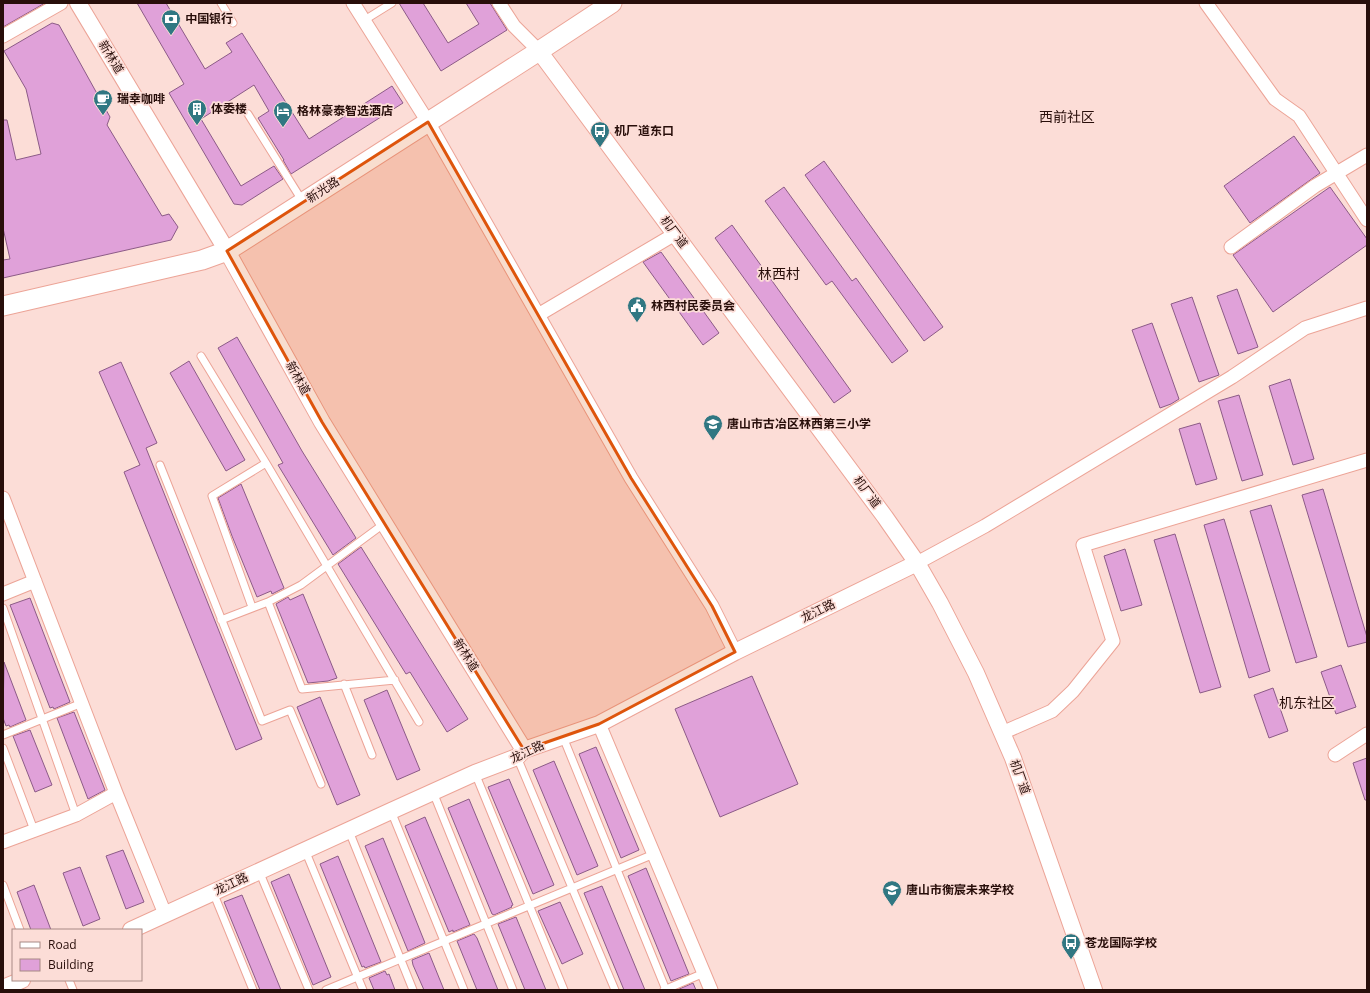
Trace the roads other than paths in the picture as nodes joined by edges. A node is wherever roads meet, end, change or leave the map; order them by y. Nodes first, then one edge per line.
1 (61, 3) edge
2 (78, 3) edge
3 (221, 3) edge
4 (353, 3) edge
5 (392, 3) edge
6 (499, 3) edge
7 (612, 3) edge
8 (1206, 3) edge
9 (363, 21) junction
10 (233, 23) dead end
11 (3, 36) edge
12 (539, 51) junction
13 (248, 114) dead end
14 (428, 122) junction
15 (1367, 155) edge
16 (1336, 173) junction
17 (303, 202) junction
18 (1367, 220) edge
19 (676, 234) junction
20 (1231, 247) dead end
21 (227, 251) junction
22 (3, 306) edge
23 (1367, 308) edge
24 (538, 315) junction
25 (201, 356) dead end
26 (1367, 460) edge
27 (266, 463) junction
28 (160, 466) dead end
29 (3, 498) edge
30 (385, 523) junction
31 (917, 563) junction
32 (327, 566) junction
33 (35, 581) junction
34 (3, 594) edge
35 (268, 602) junction
36 (252, 607) junction
37 (3, 608) edge
38 (221, 620) junction
39 (735, 652) junction
40 (395, 680) junction
41 (344, 684) junction
42 (82, 703) junction
43 (42, 719) junction
44 (419, 722) dead end
45 (599, 724) junction
46 (1002, 733) junction
47 (1367, 734) edge
48 (3, 735) edge
49 (563, 737) junction
50 (3, 748) edge
51 (521, 754) junction
52 (372, 755) dead end
53 (1336, 755) dead end
54 (475, 773) junction
55 (320, 784) dead end
56 (433, 792) junction
57 (116, 793) junction
58 (391, 810) junction
59 (76, 815) junction
60 (34, 830) junction
61 (348, 830) junction
62 (3, 842) edge
63 (305, 850) junction
64 (654, 854) junction
65 (617, 869) junction
66 (259, 871) junction
67 (3, 886) edge
68 (572, 887) junction
69 (213, 892) junction
70 (529, 905) junction
71 (164, 914) junction
72 (486, 924) junction
73 (20, 929) edge
74 (133, 929) edge
75 (444, 941) junction
76 (400, 959) junction
77 (704, 973) junction
78 (357, 977) junction
79 (20, 981) edge
80 (3, 988) edge
81 (253, 990) edge
82 (309, 990) edge
83 (326, 990) edge
84 (363, 990) edge
85 (413, 990) edge
86 (464, 990) edge
87 (513, 990) edge
88 (564, 990) edge
89 (615, 990) edge
90 (665, 990) edge
91 (711, 990) edge
92 (1094, 990) edge

1 - 11 street
2 - 21 street, 新林道
3 - 10 lane
4 - 9 street
5 - 9 lane
6 - 12 street
7 - 12 main road, 新光路
8 - 16 street
9 - 14 street
12 - 14 main road, 新光路
12 - 19 street, 机厂道
13 - 17 lane
14 - 17 main road, 新光路
14 - 24 street
15 - 16 street
16 - 18 street
16 - 20 street
17 - 21 main road, 新光路
19 - 24 street
19 - 31 street, 机厂道
21 - 22 main road, 新光路
21 - 30 street, 新林道
23 - 31 street
24 - 39 street
25 - 27 lane
26 - 46 street
27 - 32 lane
27 - 36 lane
28 - 38 lane
29 - 33 street
30 - 32 lane
30 - 51 street, 新林道
31 - 39 street, 龙江路
31 - 46 street, 机厂道
32 - 35 lane
32 - 40 lane
33 - 34 street
33 - 42 street
35 - 36 lane
35 - 41 lane
36 - 38 lane
37 - 43 lane
38 - 55 lane
39 - 45 street, 龙江路
40 - 41 lane
40 - 44 lane
41 - 52 lane
42 - 43 lane
42 - 57 street
43 - 48 lane
43 - 59 lane
45 - 49 street, 龙江路
45 - 64 street
46 - 92 street, 机厂道
47 - 53 street
49 - 51 street, 龙江路
49 - 65 lane
50 - 60 lane
51 - 54 street, 龙江路
51 - 68 lane
54 - 56 street, 龙江路
54 - 70 lane
56 - 58 street, 龙江路
56 - 72 lane
57 - 59 street
57 - 71 street
58 - 61 street, 龙江路
58 - 75 lane
59 - 60 street
60 - 62 street
61 - 63 street, 龙江路
61 - 76 lane
63 - 66 street, 龙江路
63 - 78 lane
64 - 65 lane
64 - 77 street
65 - 68 lane
65 - 90 lane
66 - 69 street, 龙江路
66 - 82 lane
67 - 73 lane
68 - 70 lane
68 - 89 lane
69 - 71 street, 龙江路
69 - 81 lane
70 - 72 lane
70 - 88 lane
71 - 74 street, 龙江路
72 - 75 lane
72 - 87 lane
75 - 76 lane
75 - 86 lane
76 - 78 lane
76 - 85 lane
77 - 90 lane
77 - 91 street
78 - 83 lane
78 - 84 lane
79 - 80 street

